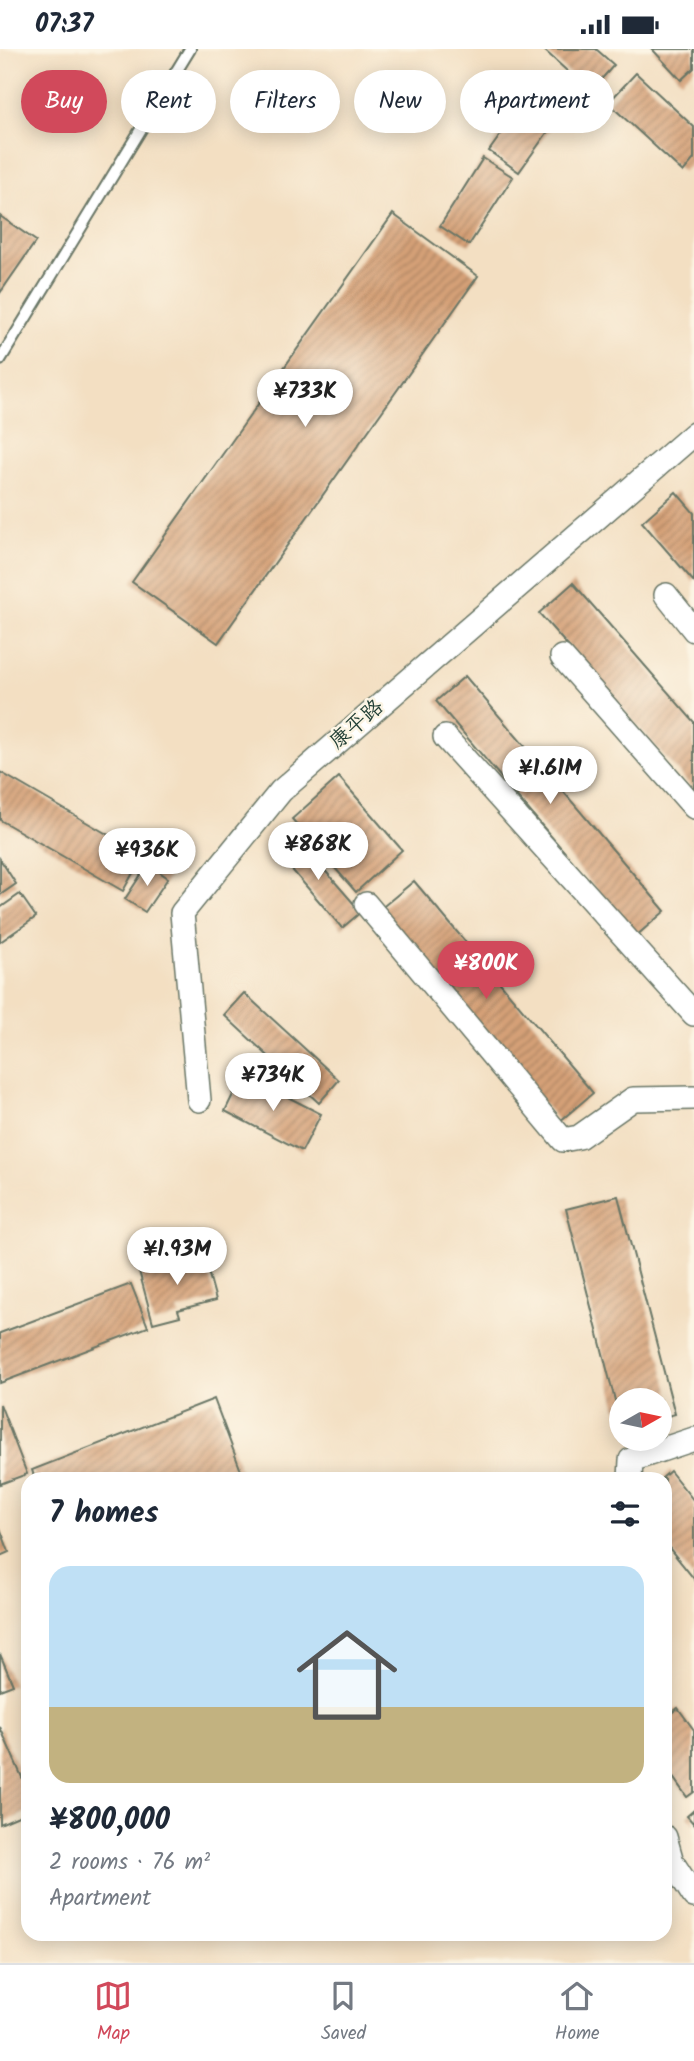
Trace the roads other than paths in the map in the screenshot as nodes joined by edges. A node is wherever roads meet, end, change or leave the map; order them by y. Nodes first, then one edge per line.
1 (190, 49) edge
2 (0, 360) edge
3 (694, 434) edge
4 (666, 595) dead end
5 (694, 630) edge
6 (562, 657) dead end
7 (445, 737) dead end
8 (694, 807) edge
9 (366, 904) dead end
10 (694, 1014) edge
11 (694, 1098) edge
12 (199, 1100) dead end
13 (694, 1439) edge
14 (630, 1472) edge
15 (672, 1862) edge
16 (694, 1896) edge

1 - 2 lane
3 - 12 street, 康平路
4 - 5 street
6 - 8 street
7 - 10 street
9 - 11 street
13 - 14 street
15 - 16 street

